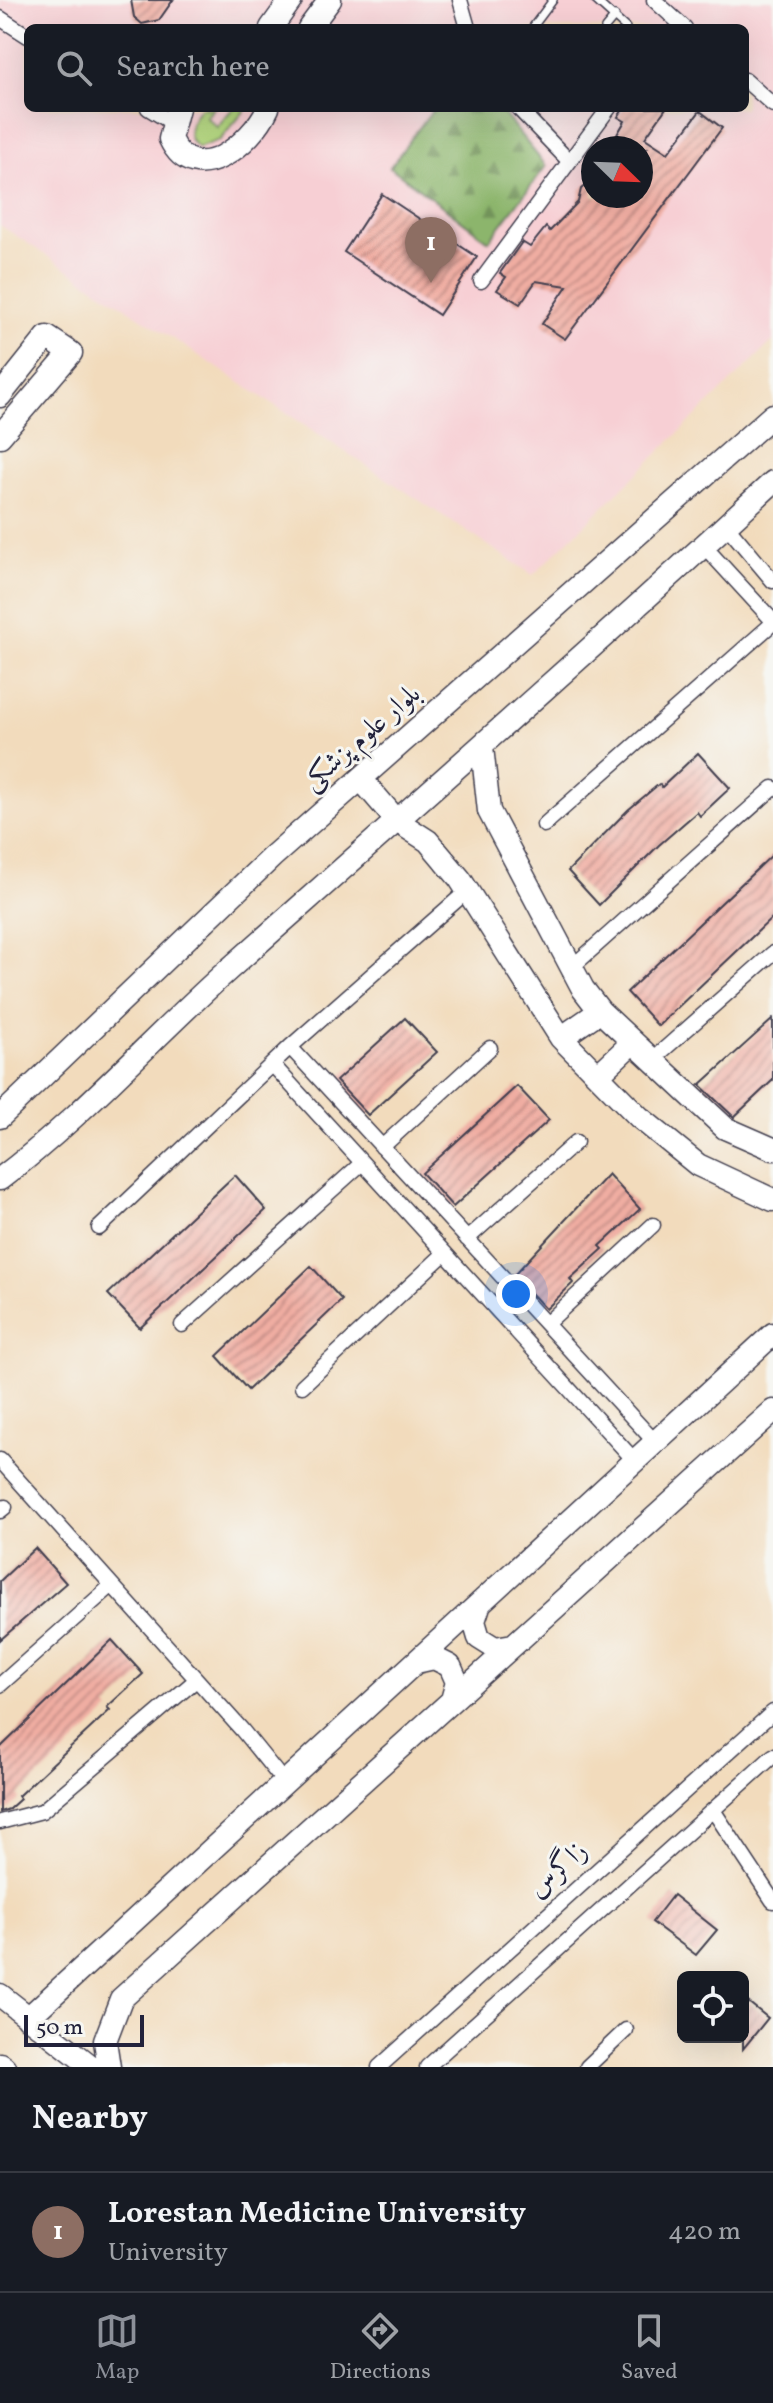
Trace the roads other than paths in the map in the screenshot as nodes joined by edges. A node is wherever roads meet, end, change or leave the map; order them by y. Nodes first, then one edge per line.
1 (291, 0) edge
2 (330, 0) edge
3 (460, 0) edge
4 (553, 0) edge
5 (595, 0) edge
6 (654, 0) edge
7 (615, 16) junction
8 (0, 18) edge
9 (274, 24) edge
10 (312, 24) edge
11 (467, 24) edge
12 (535, 24) edge
13 (608, 24) edge
14 (622, 24) edge
15 (681, 24) edge
16 (24, 33) edge
17 (749, 84) edge
18 (773, 105) edge
19 (265, 112) edge
20 (522, 112) edge
21 (606, 112) edge
22 (175, 115) edge
23 (569, 161) junction
24 (481, 281) dead end
25 (0, 396) edge
26 (773, 415) edge
27 (0, 436) edge
28 (773, 482) edge
29 (732, 532) junction
30 (710, 552) junction
31 (773, 581) edge
32 (773, 622) edge
33 (482, 747) junction
34 (361, 779) junction
35 (773, 788) edge
36 (397, 821) junction
37 (544, 825) dead end
38 (458, 899) dead end
39 (773, 953) edge
40 (572, 967) junction
41 (600, 1011) junction
42 (561, 1038) junction
43 (633, 1042) junction
44 (290, 1047) junction
45 (490, 1048) dead end
46 (652, 1060) junction
47 (272, 1064) junction
48 (598, 1075) junction
49 (0, 1117) edge
50 (576, 1142) dead end
51 (382, 1147) junction
52 (773, 1149) edge
53 (362, 1163) junction
54 (0, 1179) edge
55 (773, 1200) edge
56 (653, 1225) dead end
57 (99, 1228) dead end
58 (467, 1239) junction
59 (445, 1253) junction
60 (546, 1324) junction
61 (182, 1325) dead end
62 (773, 1334) edge
63 (302, 1386) dead end
64 (773, 1411) edge
65 (655, 1442) junction
66 (0, 1460) edge
67 (635, 1461) junction
68 (111, 1586) junction
69 (480, 1603) junction
70 (513, 1645) junction
71 (416, 1662) junction
72 (196, 1680) junction
73 (0, 1685) edge
74 (452, 1700) junction
75 (773, 1712) edge
76 (773, 1756) edge
77 (284, 1782) junction
78 (713, 1810) junction
79 (0, 1822) edge
80 (773, 1901) edge
81 (0, 1995) edge
82 (28, 2018) junction
83 (626, 2030) dead end
84 (437, 2064) edge
85 (92, 2067) edge
86 (109, 2067) edge
87 (379, 2067) edge
88 (587, 2067) edge

1 - 9 street
2 - 10 street
3 - 11 street
4 - 12 lane
5 - 7 lane
6 - 15 street
7 - 13 lane
7 - 14 lane
8 - 16 street
17 - 18 street
19 - 22 street
20 - 23 street
21 - 23 street
23 - 24 street
25 - 27 street
26 - 34 street, بلوار علوم پزشکی
28 - 29 street
29 - 30 street
29 - 31 street
30 - 32 street
30 - 33 street
32 - 37 street
33 - 36 street
33 - 40 street
34 - 36 street
34 - 49 street, بلوار علوم پزشکی
35 - 40 street
36 - 42 street
36 - 54 street
38 - 44 street
39 - 46 street
40 - 41 street
41 - 42 street
41 - 43 street
42 - 48 street
43 - 46 street
43 - 48 street
44 - 47 street
44 - 51 street
45 - 51 street
46 - 52 street
47 - 53 street
47 - 57 street
48 - 55 street
50 - 58 street
51 - 58 street
53 - 59 street
53 - 61 street
56 - 60 street
58 - 60 street
59 - 63 street
59 - 67 street
60 - 65 street
62 - 65 street
64 - 70 street
65 - 67 street
66 - 68 street
67 - 69 street
68 - 72 street
68 - 73 street
69 - 70 street
69 - 71 street
70 - 74 street
71 - 74 street
71 - 77 street
72 - 77 street
72 - 79 street
74 - 86 street
75 - 87 street, زاگرس
76 - 78 street
77 - 82 street
78 - 80 street
78 - 84 street
81 - 82 street
82 - 85 street
83 - 88 street

